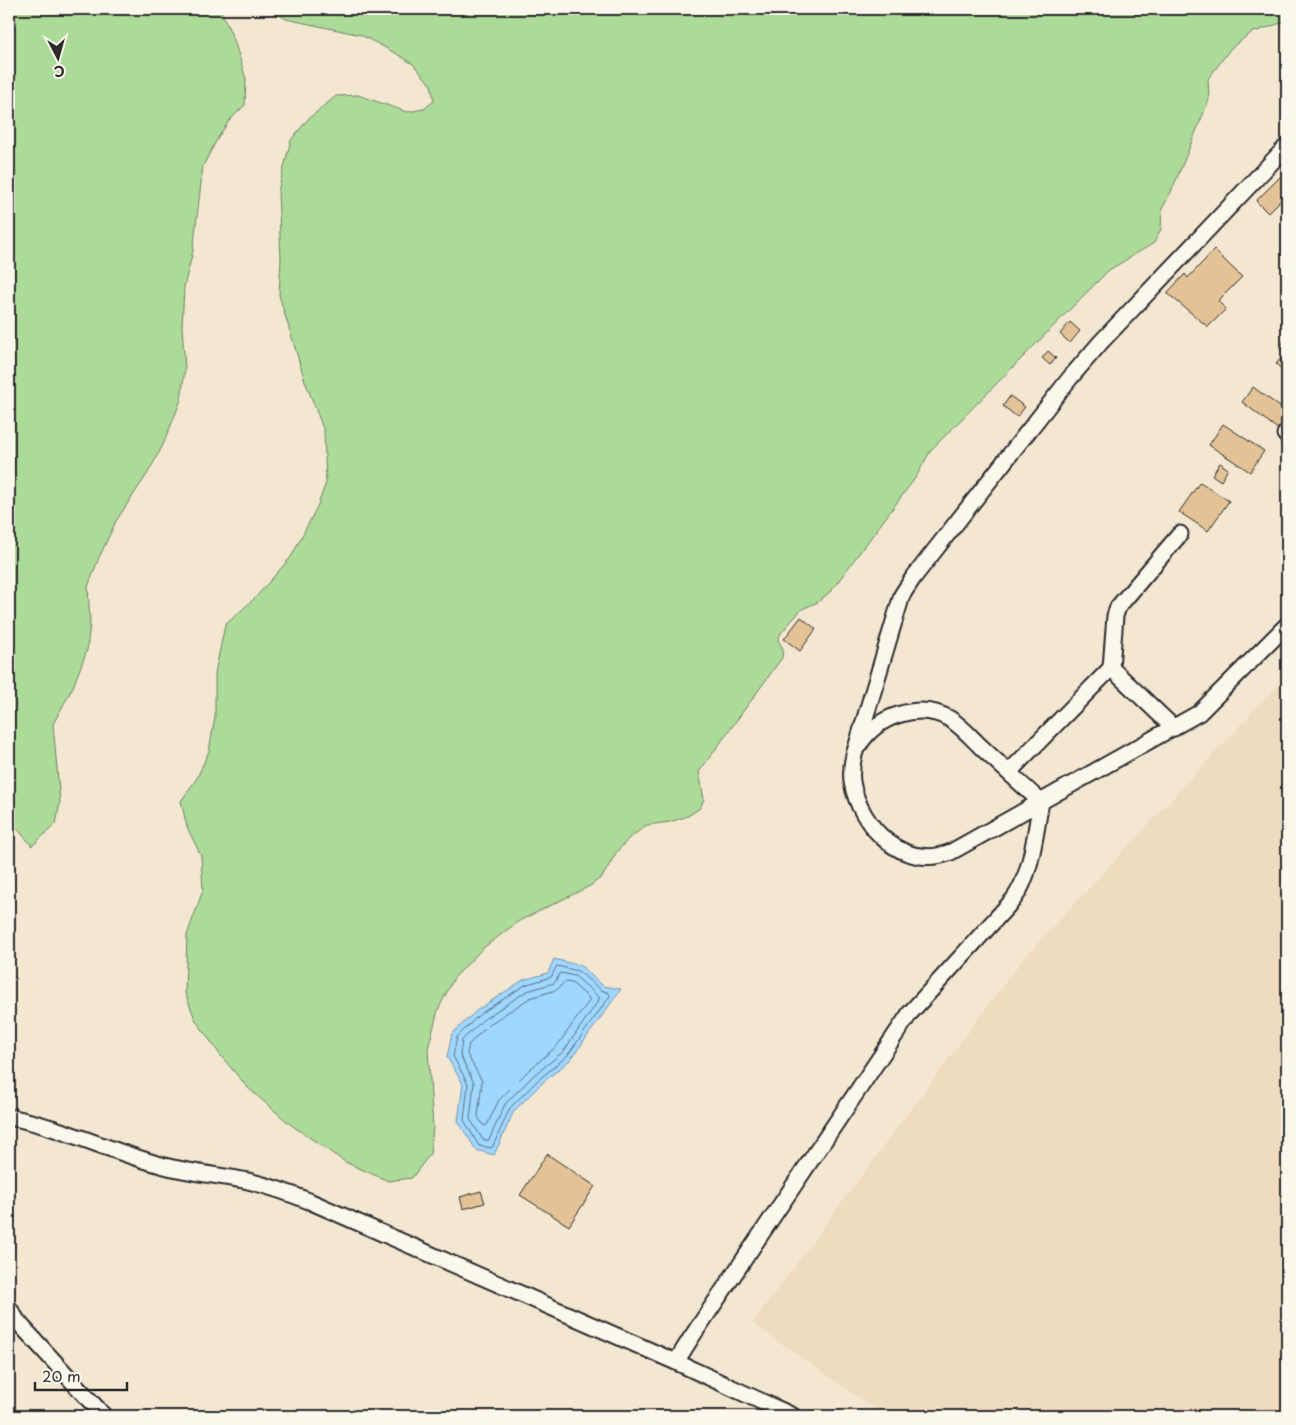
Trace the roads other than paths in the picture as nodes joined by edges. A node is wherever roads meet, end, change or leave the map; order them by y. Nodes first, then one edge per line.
1 (1287, 146) edge
2 (1180, 534) dead end
3 (1287, 625) edge
4 (1112, 668) junction
5 (1174, 728) junction
6 (854, 755) junction
7 (1009, 772) junction
8 (1041, 802) junction
9 (9, 1117) edge
10 (9, 1308) edge
11 (676, 1362) junction
12 (104, 1416) edge
13 (793, 1416) edge

1 - 6 lane
2 - 4 lane
3 - 5 lane
4 - 5 lane
4 - 7 lane
5 - 8 lane
6 - 7 lane
6 - 8 lane
7 - 8 lane
8 - 11 lane
9 - 11 lane
10 - 12 lane
11 - 13 lane

